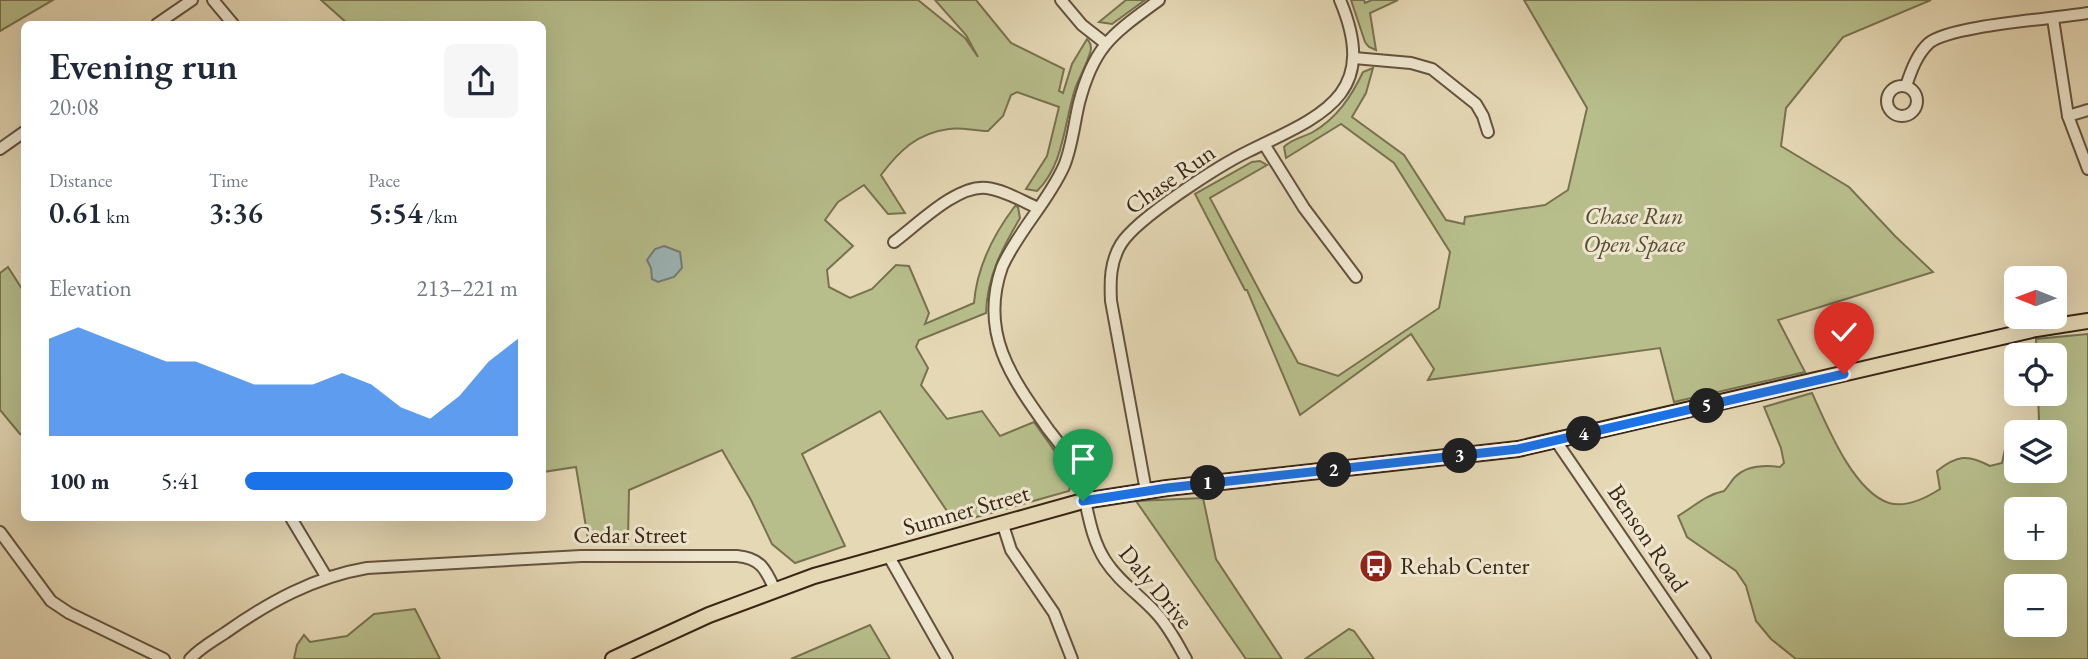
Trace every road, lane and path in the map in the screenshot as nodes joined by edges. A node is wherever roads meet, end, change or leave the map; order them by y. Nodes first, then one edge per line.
1 (192, 0) edge
2 (213, 0) edge
3 (1061, 0) edge
4 (1158, 0) edge
5 (1340, 0) edge
6 (2088, 13) edge
7 (2053, 19) junction
8 (161, 21) edge
9 (230, 21) edge
10 (1105, 43) junction
11 (1354, 58) junction
12 (1906, 86) dead end
13 (2088, 110) edge
14 (2068, 116) junction
15 (1488, 132) dead end
16 (21, 134) edge
17 (1264, 144) junction
18 (0, 149) edge
19 (2088, 169) edge
20 (1038, 208) junction
21 (894, 242) dead end
22 (1356, 277) dead end
23 (2088, 321) edge
24 (1556, 441) junction
25 (1146, 491) junction
26 (1083, 501) junction
27 (293, 521) edge
28 (1002, 522) junction
29 (0, 532) edge
30 (888, 555) junction
31 (327, 578) junction
32 (775, 590) junction
33 (193, 656) edge
34 (166, 659) edge
35 (180, 659) edge
36 (613, 659) edge
37 (947, 659) edge
38 (1072, 659) edge
39 (1186, 659) edge
40 (1704, 659) edge

1 - 8 street
2 - 9 street
3 - 10 street
4 - 10 street
5 - 11 street, Chase Run
6 - 7 street
7 - 12 street
7 - 14 street
10 - 20 street
11 - 15 street
11 - 17 street, Chase Run
13 - 14 street
14 - 19 street
16 - 18 street
17 - 22 street
17 - 25 street, Chase Run
20 - 21 street
20 - 26 street
23 - 24 main road, Sumner Street
24 - 25 main road, Sumner Street
24 - 40 street, Benson Road
25 - 26 main road, Sumner Street
26 - 28 main road, Sumner Street
26 - 39 street, Daly Drive
27 - 31 street
28 - 30 main road, Sumner Street
28 - 38 street
29 - 34 street
30 - 32 main road, Sumner Street
30 - 37 street
31 - 32 street, Cedar Street
31 - 33 street, Cedar Street
32 - 36 main road, Sumner Street
33 - 35 street, Cedar Street

